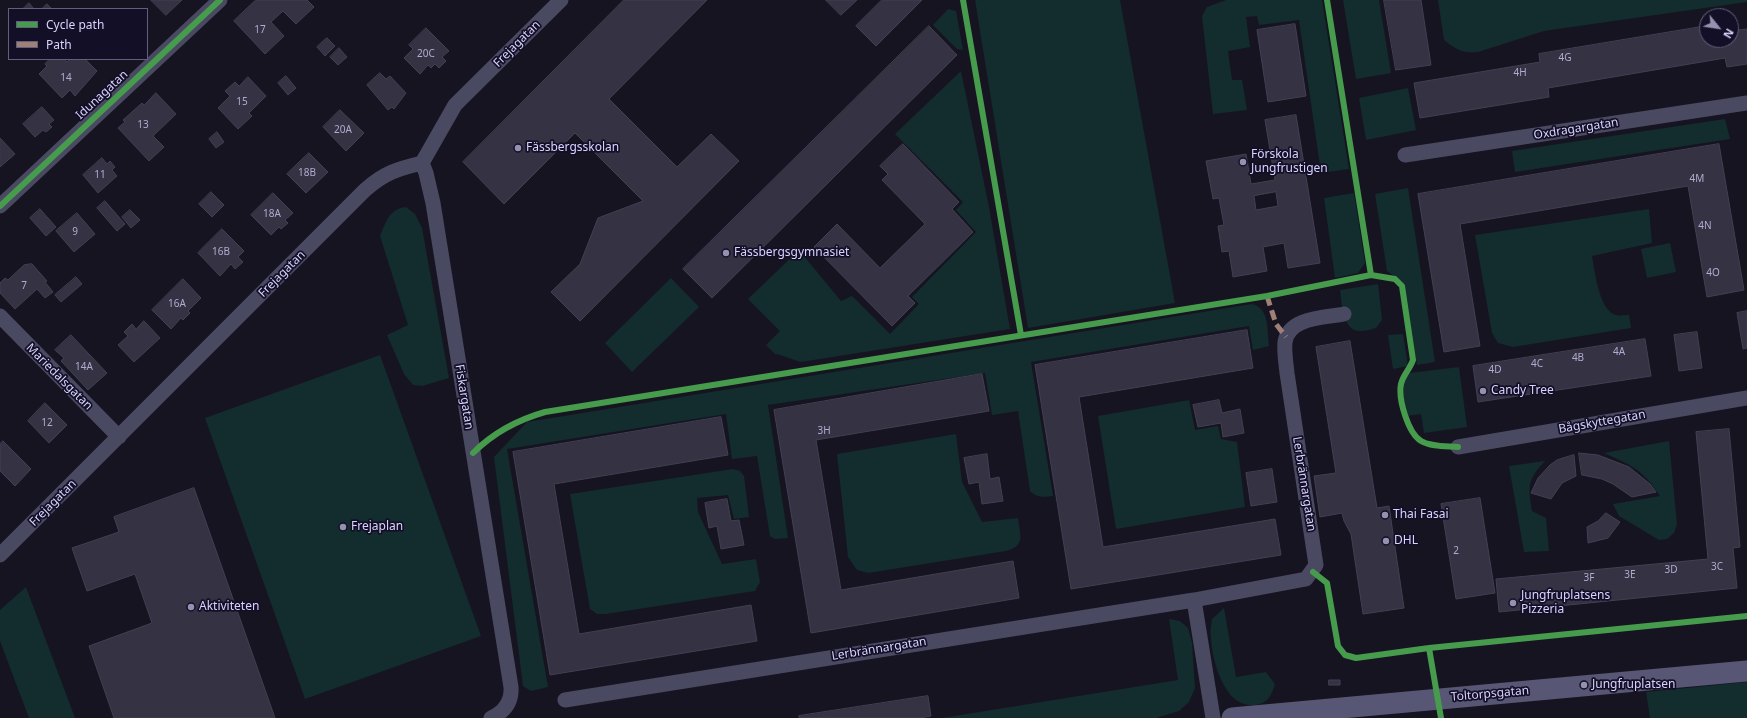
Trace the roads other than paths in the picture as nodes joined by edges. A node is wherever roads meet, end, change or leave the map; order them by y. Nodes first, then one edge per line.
1 (220, 0) edge
2 (561, 0) edge
3 (1747, 103) edge
4 (1405, 155) dead end
5 (422, 163) junction
6 (0, 206) edge
7 (1344, 314) dead end
8 (0, 316) edge
9 (1747, 398) edge
10 (119, 437) junction
11 (1458, 447) dead end
12 (0, 555) edge
13 (1194, 600) junction
14 (1747, 671) edge
15 (565, 700) dead end
16 (491, 718) edge
17 (1213, 718) edge
18 (1232, 718) edge

1 - 6 street, Idunagatan
2 - 5 street, Frejagatan
3 - 4 street, Oxdragargatan
5 - 10 street, Frejagatan
5 - 16 street, Fiskargatan
7 - 13 street, Lerbrännargatan
8 - 10 street, Mariedalsgatan
9 - 11 street, Bågskyttegatan
10 - 12 street, Frejagatan
13 - 15 street, Lerbrännargatan
13 - 17 street
14 - 18 street, Toltorpsgatan

